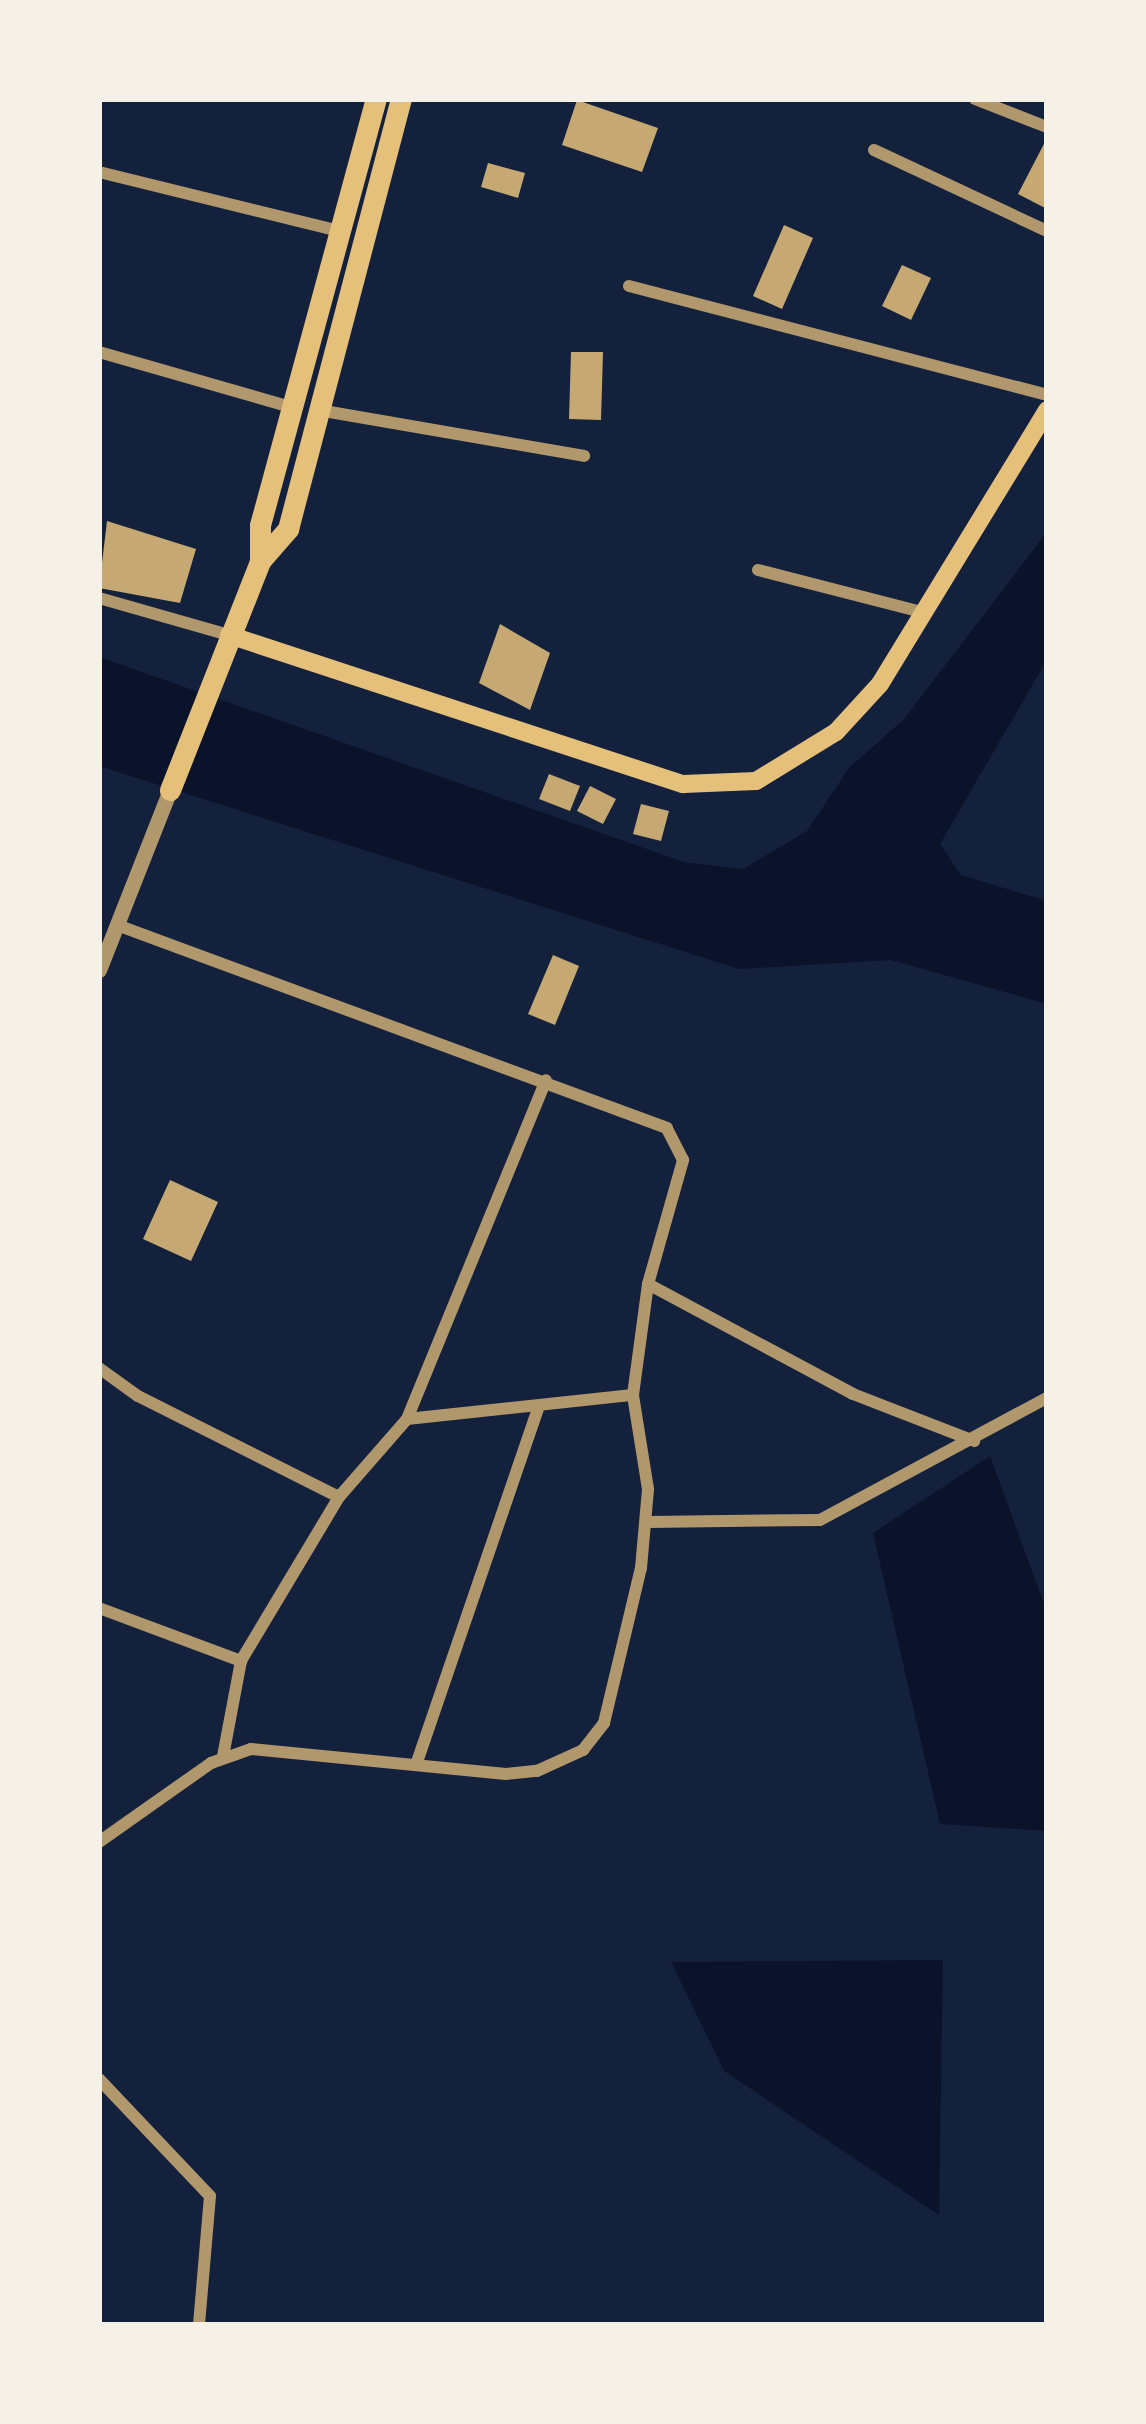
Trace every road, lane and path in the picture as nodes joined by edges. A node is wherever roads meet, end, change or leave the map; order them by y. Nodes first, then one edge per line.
1 (376, 99) edge
2 (401, 99) edge
3 (974, 99) edge
4 (1047, 127) edge
5 (874, 150) dead end
6 (99, 172) edge
7 (340, 231) junction
8 (1047, 231) edge
9 (629, 286) dead end
10 (99, 352) edge
11 (1047, 395) edge
12 (296, 409) junction
13 (1047, 410) edge
14 (324, 411) junction
15 (584, 456) dead end
16 (260, 561) junction
17 (758, 570) dead end
18 (99, 598) edge
19 (926, 613) junction
20 (229, 634) junction
21 (170, 790) joint
22 (117, 925) junction
23 (99, 970) edge
24 (546, 1080) junction
25 (648, 1284) junction
26 (99, 1368) edge
27 (633, 1395) junction
28 (1047, 1398) edge
29 (538, 1409) junction
30 (407, 1419) junction
31 (974, 1441) junction
32 (339, 1496) junction
33 (648, 1522) junction
34 (99, 1608) edge
35 (241, 1661) junction
36 (223, 1756) junction
37 (416, 1765) junction
38 (99, 1842) edge
39 (99, 2079) edge
40 (199, 2325) edge

1 - 7 main road
2 - 14 main road
3 - 4 street
5 - 8 street
6 - 7 street
7 - 12 main road
9 - 11 street
10 - 12 street
12 - 16 main road
13 - 19 main road
14 - 15 street
14 - 16 main road
16 - 20 main road
17 - 19 street
18 - 20 street
19 - 20 main road
20 - 21 main road
21 - 22 street
22 - 23 street
22 - 24 street
24 - 25 street
24 - 30 street
25 - 27 street
25 - 31 street
26 - 32 street
27 - 29 street
27 - 33 street
28 - 31 street
29 - 30 street
29 - 37 street
30 - 32 street
31 - 33 street
32 - 35 street
33 - 37 street
34 - 35 street
35 - 36 street
36 - 37 street
36 - 38 street
39 - 40 street

